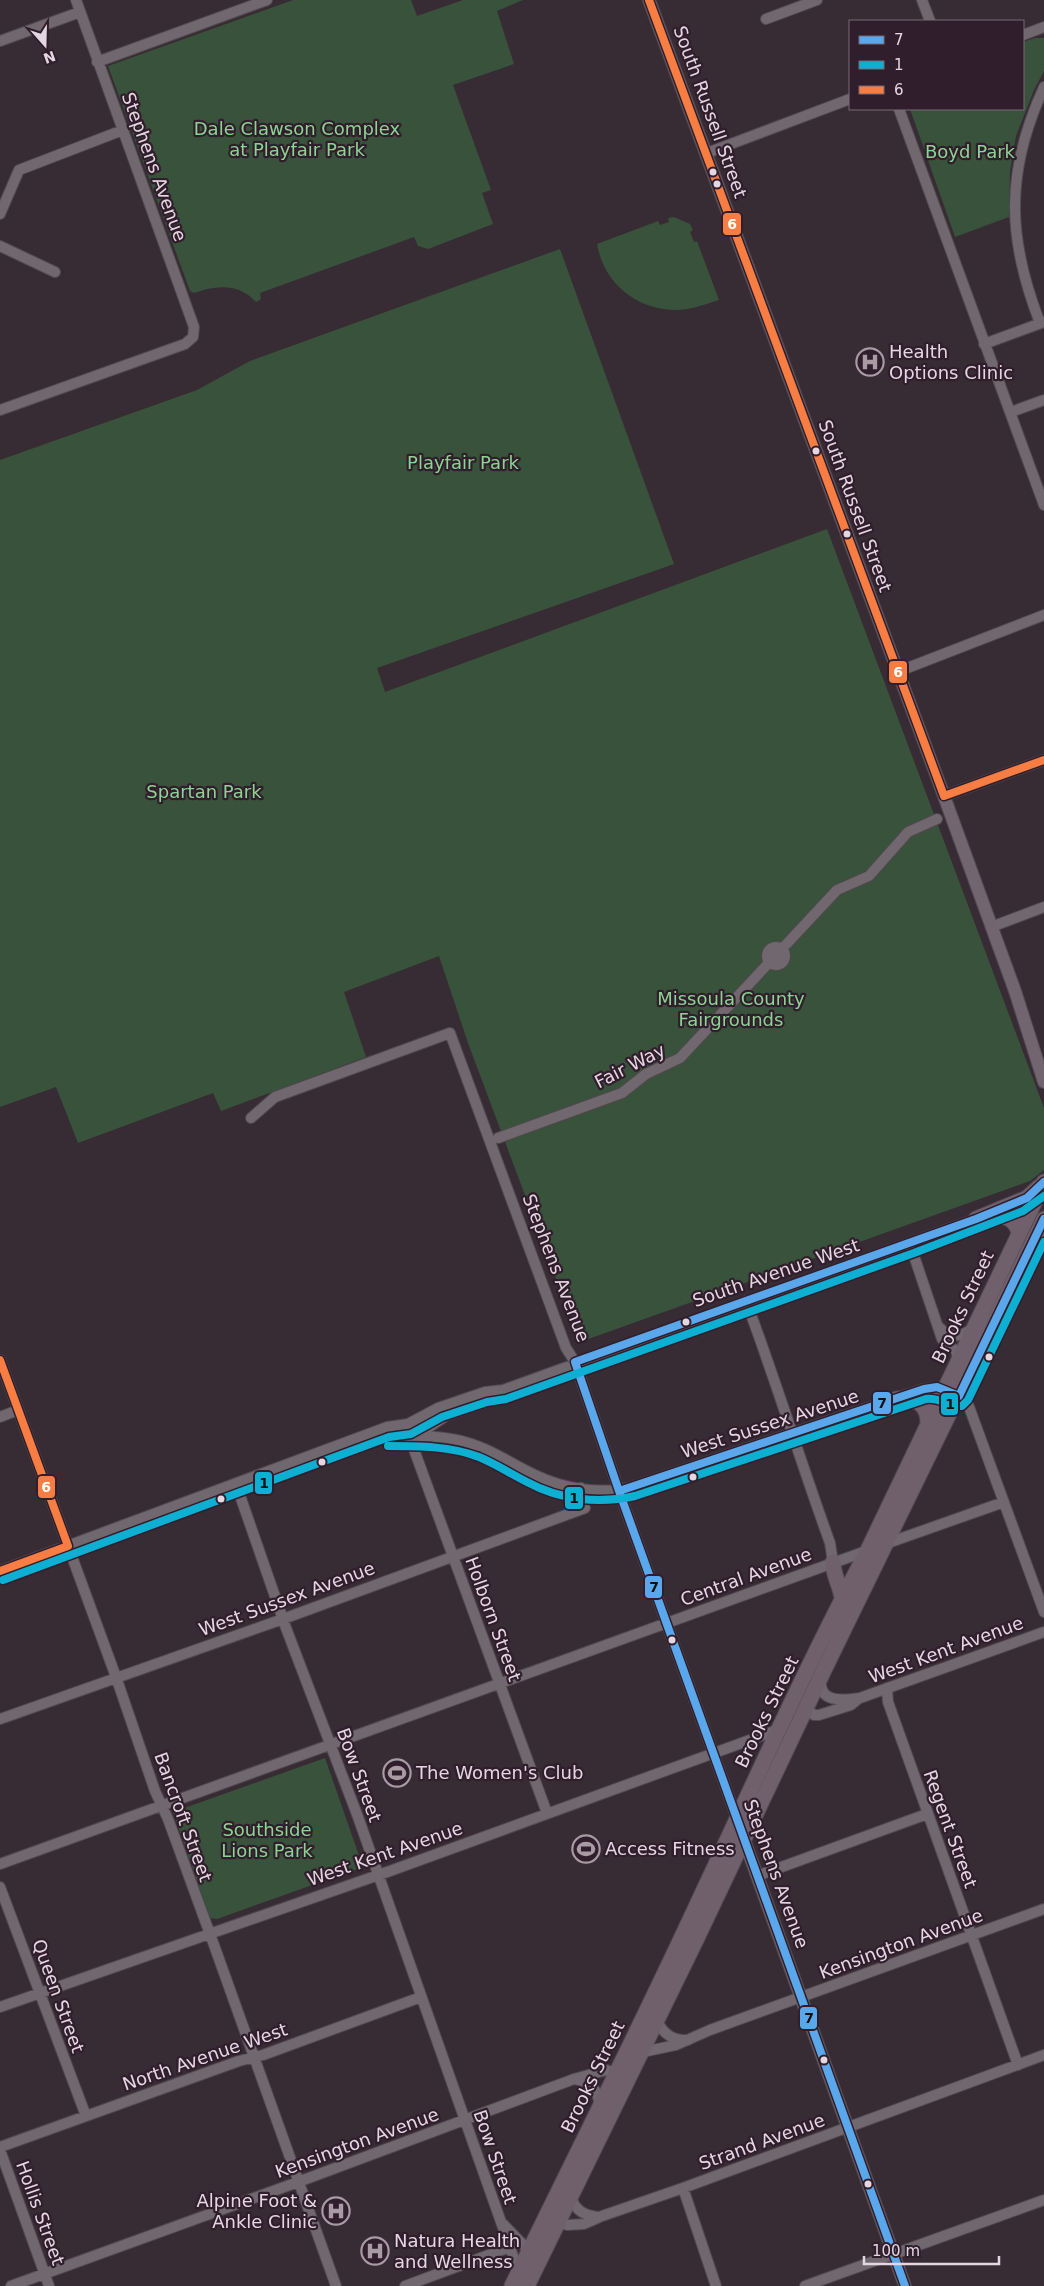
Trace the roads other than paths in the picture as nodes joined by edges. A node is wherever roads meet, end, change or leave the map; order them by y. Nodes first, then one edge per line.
1 (76, 0) edge
2 (267, 0) edge
3 (650, 0) edge
4 (817, 0) edge
5 (922, 0) edge
6 (80, 12) junction
7 (766, 19) dead end
8 (930, 20) edge
9 (1044, 27) edge
10 (1024, 35) edge
11 (0, 41) edge
12 (97, 62) junction
13 (1044, 87) edge
14 (849, 99) edge
15 (899, 110) edge
16 (123, 130) junction
17 (707, 153) junction
18 (0, 214) edge
19 (0, 246) edge
20 (56, 272) dead end
21 (1042, 323) edge
22 (984, 344) junction
23 (1044, 400) edge
24 (0, 410) edge
25 (1011, 412) junction
26 (1044, 505) edge
27 (1044, 615) edge
28 (897, 672) junction
29 (1044, 760) edge
30 (944, 796) junction
31 (937, 819) dead end
32 (1044, 907) edge
33 (991, 927) junction
34 (1040, 1057) edge
35 (1044, 1082) edge
36 (251, 1118) dead end
37 (498, 1138) dead end
38 (1044, 1182) edge
39 (976, 1219) junction
40 (1044, 1219) edge
41 (1017, 1228) junction
42 (910, 1244) junction
43 (746, 1301) junction
44 (938, 1327) junction
45 (974, 1327) junction
46 (0, 1360) edge
47 (959, 1360) junction
48 (575, 1362) junction
49 (503, 1390) junction
50 (944, 1390) junction
51 (959, 1396) junction
52 (897, 1399) junction
53 (18, 1410) junction
54 (0, 1416) edge
55 (928, 1423) junction
56 (790, 1432) junction
57 (369, 1435) junction
58 (409, 1436) junction
59 (236, 1484) junction
60 (581, 1488) junction
61 (619, 1491) junction
62 (1004, 1502) junction
63 (885, 1544) junction
64 (68, 1546) junction
65 (868, 1550) junction
66 (453, 1557) junction
67 (833, 1562) junction
68 (0, 1571) edge
69 (842, 1599) junction
70 (1044, 1612) edge
71 (283, 1619) junction
72 (667, 1623) junction
73 (1044, 1632) edge
74 (824, 1670) junction
75 (116, 1677) junction
76 (802, 1681) junction
77 (499, 1683) junction
78 (887, 1688) junction
79 (860, 1698) junction
80 (805, 1708) junction
81 (0, 1719) edge
82 (780, 1729) junction
83 (331, 1744) junction
84 (713, 1752) junction
85 (161, 1805) junction
86 (547, 1813) junction
87 (927, 1814) junction
88 (737, 1819) junction
89 (744, 1839) junction
90 (0, 1864) edge
91 (377, 1874) junction
92 (757, 1876) junction
93 (0, 1887) edge
94 (1044, 1909) edge
95 (210, 1934) junction
96 (971, 1934) junction
97 (40, 1993) junction
98 (421, 1997) junction
99 (802, 1998) junction
100 (0, 2007) edge
101 (657, 2020) junction
102 (689, 2040) junction
103 (635, 2051) junction
104 (1044, 2055) edge
105 (254, 2058) junction
106 (1018, 2065) junction
107 (623, 2076) junction
108 (574, 2079) junction
109 (600, 2106) junction
110 (86, 2116) junction
111 (465, 2120) junction
112 (849, 2127) junction
113 (0, 2149) edge
114 (298, 2182) junction
115 (683, 2188) junction
116 (571, 2198) junction
117 (1044, 2200) edge
118 (598, 2217) junction
119 (553, 2218) junction
120 (499, 2220) junction
121 (510, 2248) junction
122 (894, 2254) junction
123 (534, 2256) junction
124 (45, 2274) junction
125 (516, 2280) edge
126 (11, 2286) edge
127 (49, 2286) edge
128 (336, 2286) edge
129 (405, 2286) edge
130 (527, 2286) edge
131 (716, 2286) edge
132 (805, 2286) edge
133 (905, 2286) edge

1 - 6 street, Stephens Avenue
2 - 12 street
3 - 17 main road, South Russell Street
4 - 7 street
5 - 8 street
6 - 11 street
6 - 12 street, Stephens Avenue
9 - 10 street
12 - 16 street, Stephens Avenue
13 - 21 street
14 - 17 street
15 - 22 street
16 - 18 street
16 - 24 street, Stephens Avenue
17 - 28 main road, South Russell Street
19 - 20 street
21 - 22 street
22 - 25 street
23 - 25 street
25 - 26 street
27 - 28 street
28 - 30 main road, South Russell Street
29 - 30 street
30 - 33 main road, South Russell Street
31 - 37 street, Fair Way
32 - 33 street
33 - 34 main road, South Russell Street
34 - 35 main road, South Russell Street
36 - 48 street, Stephens Avenue
38 - 39 highway
38 - 41 highway, Brooks Street
39 - 41 highway
39 - 42 street, South Avenue West
40 - 51 highway, Brooks Street
41 - 45 highway, Brooks Street
42 - 43 street, South Avenue West
42 - 44 street
43 - 48 street, South Avenue West
43 - 56 street
44 - 45 street
44 - 47 street
45 - 47 highway, Brooks Street
46 - 53 street, Bancroft Street
47 - 50 highway, Brooks Street
48 - 49 street, South Avenue West
48 - 61 street, Stephens Avenue
49 - 57 street, South Avenue West
49 - 58 street, South Avenue West
50 - 51 street, West Sussex Avenue
50 - 52 street, West Sussex Avenue
50 - 55 highway, Brooks Street
51 - 62 street
51 - 63 highway, Brooks Street
52 - 55 highway
52 - 56 street, West Sussex Avenue
53 - 54 street
53 - 64 street, Bancroft Street
55 - 65 highway, Brooks Street
56 - 61 street, West Sussex Avenue
56 - 67 street
57 - 58 street, South Avenue West
57 - 59 street, South Avenue West
58 - 60 street
58 - 66 street, Holborn Street
59 - 64 street, South Avenue West
59 - 71 street, Bow Street
60 - 61 street
60 - 66 street, West Sussex Avenue
61 - 72 street, Stephens Avenue
62 - 63 street, Central Avenue
62 - 70 street
63 - 65 street, Central Avenue
63 - 74 highway, Brooks Street
64 - 68 street, South Avenue West
64 - 75 street, Bancroft Street
65 - 67 street, Central Avenue
65 - 69 highway, Brooks Street
66 - 71 street, West Sussex Avenue
66 - 77 street, Holborn Street
67 - 69 highway
67 - 72 street, Central Avenue
69 - 76 highway, Brooks Street
71 - 75 street, West Sussex Avenue
71 - 83 street, Bow Street
72 - 77 street, Central Avenue
72 - 84 street, Stephens Avenue
73 - 78 street, West Kent Avenue
74 - 79 street, West Kent Avenue
74 - 80 highway, Brooks Street
75 - 81 street, West Sussex Avenue
75 - 85 street, Bancroft Street
76 - 80 highway
76 - 82 highway, Brooks Street
77 - 83 street, Central Avenue
77 - 86 street, Holborn Street
78 - 79 street, West Kent Avenue
78 - 87 street, Regent Street
79 - 80 street, West Kent Avenue
80 - 89 highway, Brooks Street
82 - 84 street, West Kent Avenue
82 - 88 highway, Brooks Street
83 - 85 street, Central Avenue
83 - 91 street, Bow Street
84 - 86 street, West Kent Avenue
84 - 88 street, Stephens Avenue
85 - 90 street, Central Avenue
85 - 95 street, Bancroft Street
86 - 91 street, West Kent Avenue
87 - 92 street
87 - 96 street, Regent Street
88 - 89 main road, Stephens Avenue
88 - 103 highway, Brooks Street
89 - 92 main road, Stephens Avenue
89 - 101 highway, Brooks Street
91 - 95 street, West Kent Avenue
91 - 98 street, Bow Street
92 - 99 main road, Stephens Avenue
93 - 97 street, Queen Street
94 - 96 street, Kensington Avenue
95 - 97 street, West Kent Avenue
95 - 105 street, Bancroft Street
96 - 99 street, Kensington Avenue
96 - 106 street, Regent Street
97 - 100 street, West Kent Avenue
97 - 110 street, Queen Street
98 - 105 street, North Avenue West
98 - 111 street, Bow Street
99 - 102 street, Kensington Avenue
99 - 112 main road, Stephens Avenue
101 - 102 street
101 - 103 highway, Brooks Street
102 - 103 street, Kensington Avenue
103 - 107 highway, Brooks Street
104 - 106 street, Strand Avenue
105 - 110 street, North Avenue West
105 - 114 street, Bancroft Street
106 - 112 street, Strand Avenue
107 - 108 street, Kensington Avenue
107 - 109 highway, Brooks Street
107 - 116 highway, Brooks Street
108 - 109 street
108 - 111 street, Kensington Avenue
109 - 119 highway, Brooks Street
110 - 113 street, North Avenue West
111 - 114 street, Kensington Avenue
111 - 120 street, Bow Street
112 - 115 street, Strand Avenue
112 - 122 main road, Stephens Avenue
113 - 124 street, Hollis Street
114 - 124 street, Kensington Avenue
114 - 128 street, Bancroft Street
115 - 118 street, Strand Avenue
115 - 131 street
116 - 118 street
116 - 119 highway, Brooks Street
117 - 122 street
118 - 119 street, Strand Avenue
119 - 123 highway, Brooks Street
120 - 121 street, Bow Street
120 - 123 street, Bow Street
121 - 125 street, Bow Street
121 - 129 street
122 - 132 street
122 - 133 main road, Stephens Avenue
123 - 125 highway, Brooks Street
123 - 130 highway, Brooks Street
124 - 126 street, Kensington Avenue
124 - 127 street, Hollis Street

